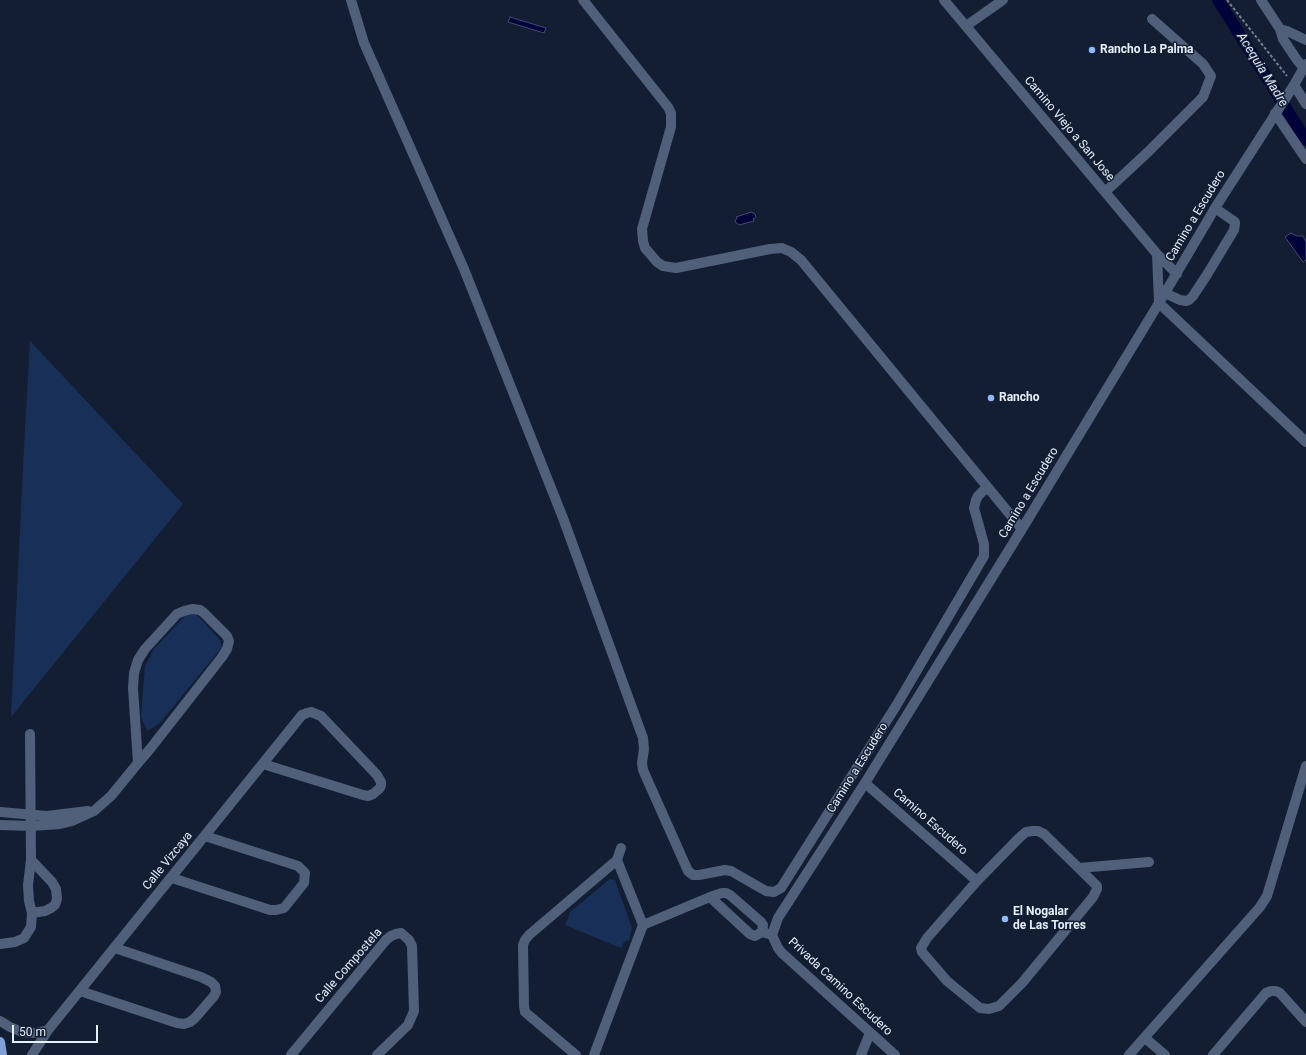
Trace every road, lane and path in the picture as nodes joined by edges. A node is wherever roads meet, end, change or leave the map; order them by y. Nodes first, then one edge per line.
1 (351, 0) edge
2 (583, 0) edge
3 (944, 0) edge
4 (1003, 0) edge
5 (1227, 0) edge
6 (1261, 0) edge
7 (1152, 19) dead end
8 (966, 26) junction
9 (1280, 29) junction
10 (1306, 40) edge
11 (1305, 66) edge
12 (1293, 87) junction
13 (1306, 104) edge
14 (1277, 110) junction
15 (1306, 159) edge
16 (1105, 192) junction
17 (1215, 208) junction
18 (1157, 254) junction
19 (1177, 274) junction
20 (1165, 293) junction
21 (1159, 303) junction
22 (1306, 442) edge
23 (987, 487) junction
24 (1022, 529) junction
25 (30, 734) dead end
26 (138, 762) junction
27 (263, 764) junction
28 (1306, 766) edge
29 (865, 783) junction
30 (94, 811) junction
31 (0, 812) edge
32 (31, 815) junction
33 (0, 825) edge
34 (31, 826) junction
35 (205, 836) junction
36 (621, 848) dead end
37 (31, 860) junction
38 (617, 860) junction
39 (1149, 862) dead end
40 (1079, 868) junction
41 (172, 878) junction
42 (977, 881) junction
43 (710, 897) junction
44 (32, 913) junction
45 (643, 924) junction
46 (767, 934) junction
47 (0, 944) edge
48 (115, 948) junction
49 (80, 991) junction
50 (0, 1021) edge
51 (1306, 1022) edge
52 (48, 1030) junction
53 (870, 1033) junction
54 (1145, 1038) junction
55 (0, 1042) edge
56 (892, 1054) edge
57 (1133, 1054) edge
58 (2, 1055) edge
59 (32, 1055) edge
60 (291, 1055) edge
61 (377, 1055) edge
62 (576, 1055) edge
63 (594, 1055) edge
64 (861, 1055) edge
65 (1165, 1055) edge
66 (1213, 1055) edge

1 - 23 street
2 - 23 street
3 - 8 street, Camino Viejo a San Jose
4 - 8 street
5 - 12 path
6 - 9 street
7 - 16 street
8 - 16 street, Camino Viejo a San Jose
9 - 10 street
9 - 11 street
11 - 12 street, Camino a Escudero
12 - 13 street
12 - 14 street, Camino a Escudero
14 - 15 street
14 - 17 street, Camino a Escudero
16 - 18 street, Camino Viejo a San Jose
17 - 19 street, Camino a Escudero
17 - 20 street
18 - 19 street, Camino Viejo a San Jose
18 - 21 street
19 - 20 street, Camino a Escudero
20 - 21 street, Camino a Escudero
21 - 22 street
21 - 24 street, Camino a Escudero
23 - 24 street
24 - 29 street, Camino a Escudero
25 - 32 street
26 - 26 street
26 - 30 street
27 - 27 street, Calle Vizcaya
27 - 35 street, Calle Vizcaya
28 - 54 street
29 - 42 street, Camino Escudero
29 - 46 street, Camino a Escudero
30 - 32 street
30 - 34 street
31 - 32 street
32 - 34 street
33 - 34 street
34 - 37 street
35 - 41 street, Calle Vizcaya
35 - 41 street
36 - 38 street
37 - 44 street
37 - 44 street
38 - 45 street
38 - 62 street
39 - 40 street
40 - 42 street
40 - 42 street
41 - 48 street, Calle Vizcaya
43 - 45 street, Privada Camino Escudero
43 - 46 street
43 - 46 street, Privada Camino Escudero
44 - 47 street
45 - 63 street
46 - 53 street, Privada Camino Escudero
48 - 49 street, Calle Vizcaya
48 - 49 street
49 - 52 street, Calle Vizcaya
50 - 52 street
51 - 66 street
52 - 59 street, Calle Vizcaya
53 - 56 street, Privada Camino Escudero
53 - 64 street
54 - 57 street
54 - 65 street
55 - 58 main road
60 - 61 street, Calle Compostela

